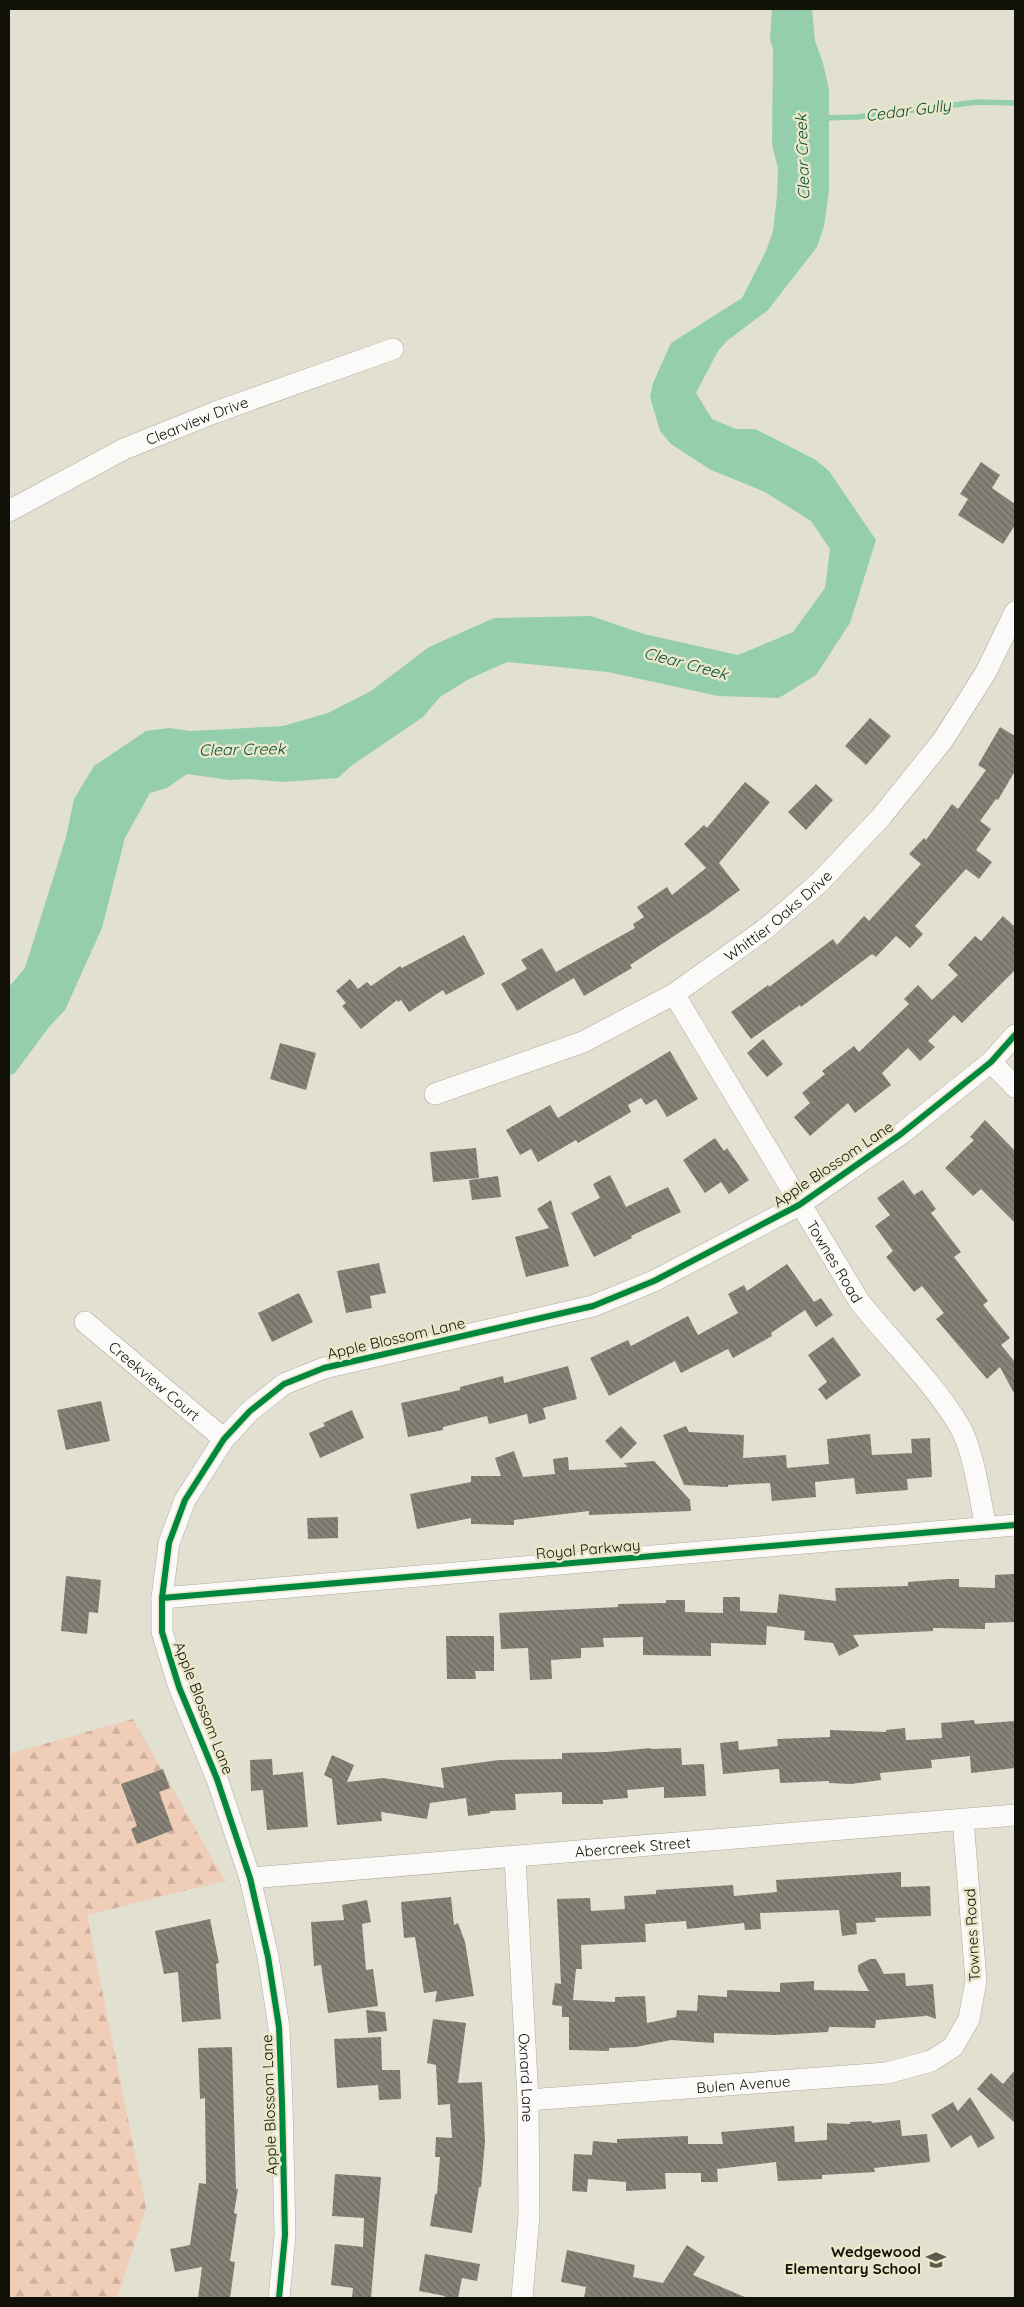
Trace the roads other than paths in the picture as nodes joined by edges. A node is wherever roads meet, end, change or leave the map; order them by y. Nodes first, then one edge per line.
1 (393, 349) dead end
2 (9, 511) edge
3 (1015, 612) edge
4 (674, 994) junction
5 (1015, 1035) edge
6 (991, 1062) junction
7 (1015, 1087) edge
8 (435, 1094) dead end
9 (799, 1205) junction
10 (85, 1322) dead end
11 (224, 1439) junction
12 (1015, 1525) edge
13 (986, 1528) junction
14 (162, 1598) junction
15 (1015, 1815) edge
16 (963, 1819) junction
17 (515, 1857) junction
18 (250, 1878) junction
19 (953, 2048) joint
20 (528, 2100) junction
21 (279, 2298) edge
22 (522, 2298) edge

1 - 2 street, Clearview Drive
3 - 4 street, Whittier Oaks Drive
4 - 8 street, Whittier Oaks Drive
4 - 9 street, Townes Road
5 - 6 street, Apple Blossom Lane
6 - 7 street
6 - 9 street, Apple Blossom Lane
9 - 11 street, Apple Blossom Lane
9 - 13 street, Townes Road
10 - 11 street, Creekview Court
11 - 14 street, Apple Blossom Lane
12 - 13 street, Royal Parkway
13 - 14 street, Royal Parkway
14 - 18 street, Apple Blossom Lane
15 - 16 street, Abercreek Street
16 - 17 street, Abercreek Street
16 - 19 street, Townes Road
17 - 18 street, Abercreek Street
17 - 20 street, Oxnard Lane
18 - 21 street, Apple Blossom Lane
19 - 20 street, Bulen Avenue
20 - 22 street, Oxnard Lane

